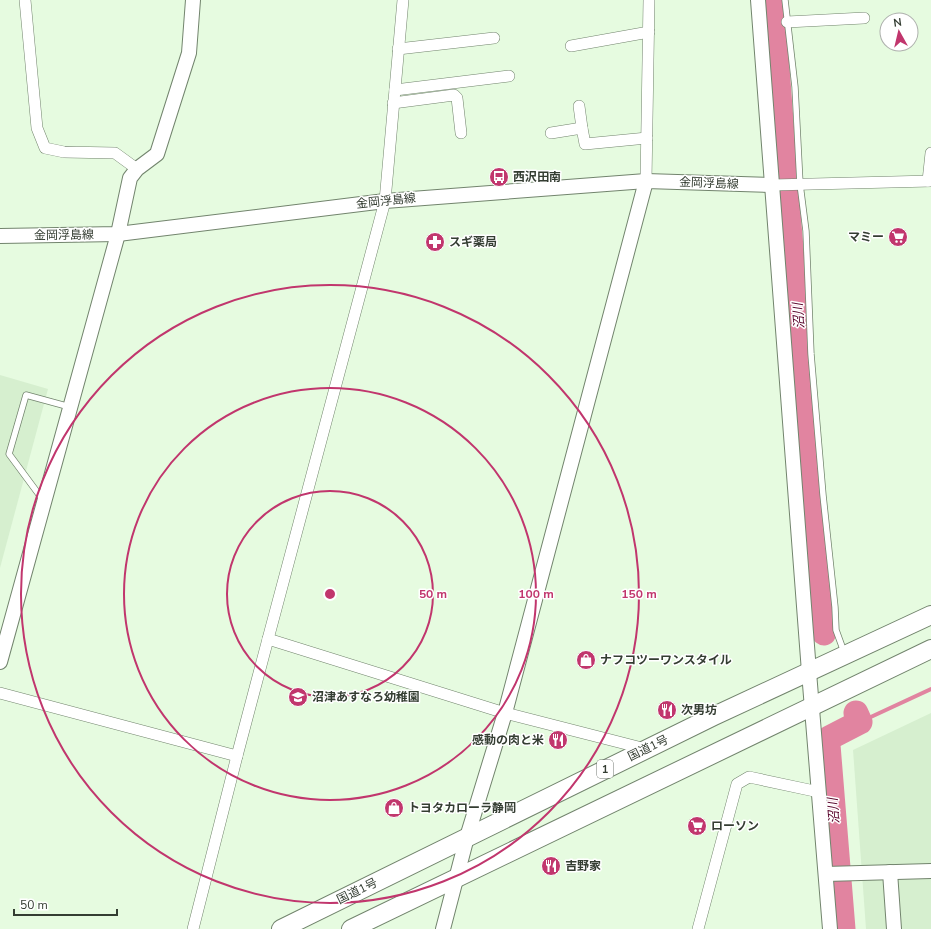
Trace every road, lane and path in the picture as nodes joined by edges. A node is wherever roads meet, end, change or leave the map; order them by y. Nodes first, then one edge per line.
1 (25, 0) edge
2 (194, 0) edge
3 (403, 0) edge
4 (649, 0) edge
5 (758, 0) edge
6 (785, 0) edge
7 (864, 18) dead end
8 (787, 22) junction
9 (649, 32) junction
10 (494, 38) dead end
11 (571, 46) dead end
12 (398, 50) junction
13 (509, 76) dead end
14 (394, 90) junction
15 (393, 103) junction
16 (579, 106) dead end
17 (582, 128) junction
18 (461, 133) dead end
19 (551, 133) dead end
20 (647, 138) junction
21 (931, 154) edge
22 (137, 169) junction
23 (646, 181) junction
24 (929, 181) edge
25 (800, 184) junction
26 (773, 185) junction
27 (385, 200) junction
28 (118, 234) junction
29 (0, 236) edge
30 (70, 408) junction
31 (44, 502) junction
32 (931, 615) edge
33 (268, 640) junction
34 (931, 649) edge
35 (846, 655) junction
36 (0, 662) edge
37 (810, 672) junction
38 (0, 693) edge
39 (812, 706) junction
40 (504, 713) junction
41 (646, 749) junction
42 (237, 756) junction
43 (819, 792) junction
44 (467, 838) junction
45 (931, 870) edge
46 (890, 872) junction
47 (826, 874) junction
48 (456, 878) junction
49 (193, 929) edge
50 (281, 929) edge
51 (351, 929) edge
52 (443, 929) edge
53 (698, 929) edge
54 (830, 929) edge
55 (894, 929) edge

1 - 22 street
2 - 22 street
3 - 12 street
4 - 9 street
5 - 26 street
6 - 8 lane
7 - 8 street
8 - 25 lane
9 - 11 street
9 - 20 street
10 - 12 street
12 - 14 street
13 - 14 street
14 - 15 street
15 - 18 street
15 - 27 street
16 - 17 street
17 - 19 street
17 - 20 street
20 - 23 street
21 - 24 street
22 - 28 street
23 - 26 street, 金岡浮島線
23 - 27 street, 金岡浮島線
23 - 40 street
24 - 25 street
25 - 26 street
25 - 35 lane
26 - 37 street
27 - 28 street, 金岡浮島線
27 - 33 street
28 - 29 street, 金岡浮島線
28 - 30 street
30 - 31 street
30 - 31 lane
31 - 36 street
32 - 35 highway, 国道1号 / 1
33 - 40 street
33 - 42 street
34 - 39 highway
35 - 37 highway, 国道1号 / 1
37 - 39 street
37 - 41 highway, 国道1号 / 1
38 - 42 street
39 - 43 street
39 - 48 highway
40 - 41 street
40 - 44 street
41 - 44 highway, 国道1号 / 1
42 - 49 street
43 - 47 street
43 - 53 street
44 - 48 street
44 - 50 highway, 国道1号 / 1
45 - 46 street
46 - 47 street
46 - 55 street
47 - 54 street
48 - 51 highway
48 - 52 street

